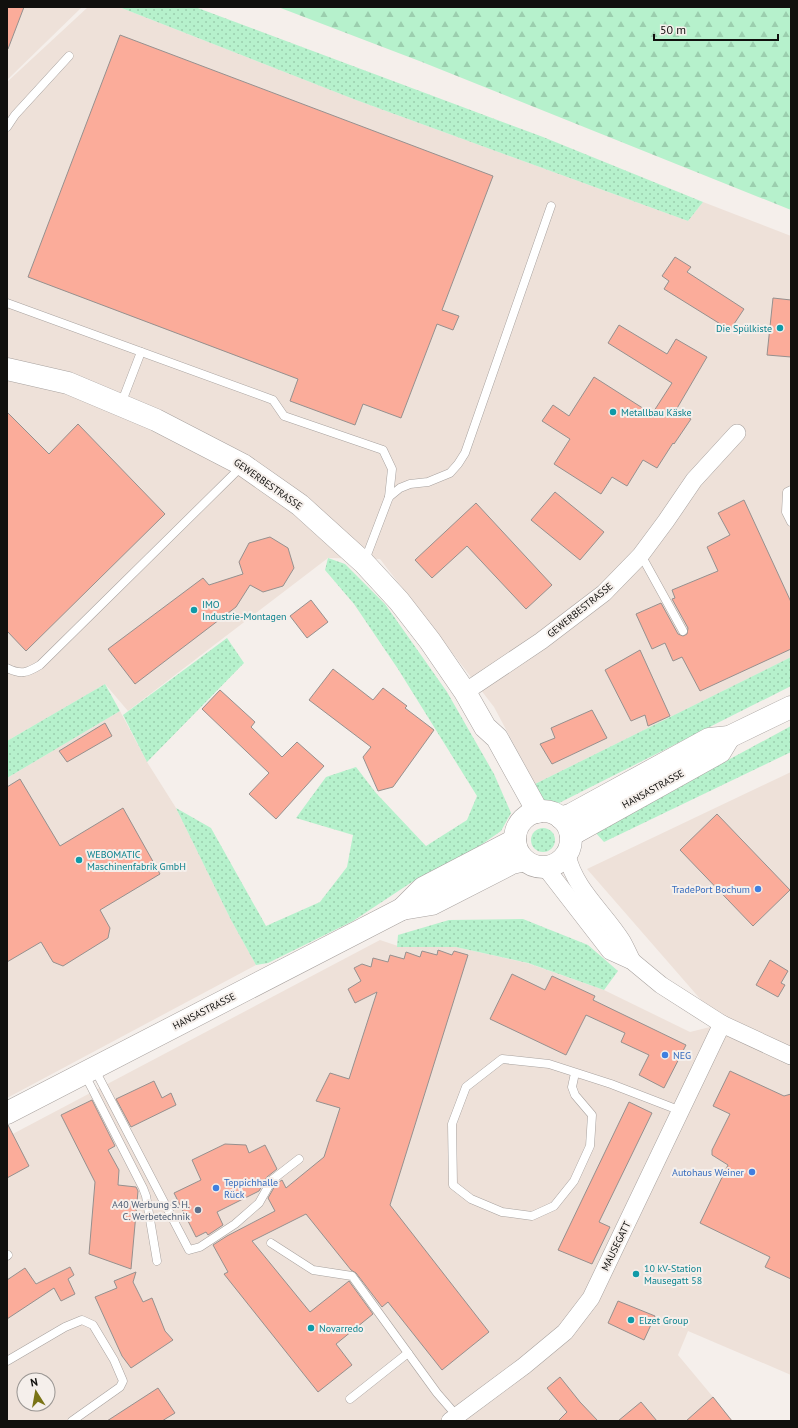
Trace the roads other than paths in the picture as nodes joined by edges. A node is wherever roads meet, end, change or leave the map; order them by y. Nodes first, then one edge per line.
1 (69, 56) dead end
2 (7, 127) edge
3 (551, 206) dead end
4 (7, 303) edge
5 (141, 352) junction
6 (7, 369) edge
7 (121, 405) junction
8 (737, 433) dead end
9 (243, 465) junction
10 (791, 490) edge
11 (389, 496) junction
12 (791, 522) edge
13 (641, 555) junction
14 (364, 563) junction
15 (683, 631) dead end
16 (7, 668) edge
17 (465, 692) junction
18 (791, 707) edge
19 (525, 824) junction
20 (566, 836) junction
21 (524, 860) junction
22 (545, 867) junction
23 (402, 909) junction
24 (632, 961) junction
25 (722, 1024) junction
26 (791, 1056) edge
27 (89, 1070) junction
28 (575, 1073) junction
29 (681, 1111) junction
30 (7, 1113) edge
31 (299, 1159) dead end
32 (270, 1244) dead end
33 (157, 1261) dead end
34 (408, 1353) junction
35 (7, 1361) edge
36 (350, 1399) dead end
37 (453, 1418) edge
38 (72, 1421) edge

1 - 2 lane
3 - 11 lane
4 - 5 lane
5 - 7 lane
5 - 11 lane
6 - 7 street, GEWERBESTRASSE
7 - 9 street, GEWERBESTRASSE
8 - 13 street, GEWERBESTRASSE
9 - 14 street, GEWERBESTRASSE
9 - 16 lane
10 - 12 lane
11 - 14 lane
13 - 15 lane
13 - 17 street, GEWERBESTRASSE
14 - 17 street, GEWERBESTRASSE
17 - 19 street, GEWERBESTRASSE
18 - 20 street, HANSASTRASSE
19 - 20 street
19 - 21 street
19 - 23 street, HANSASTRASSE
20 - 22 street, HANSASTRASSE
20 - 24 street
21 - 22 street
21 - 23 street, HANSASTRASSE
22 - 24 street
23 - 27 street, HANSASTRASSE
24 - 25 street
25 - 26 street
25 - 29 street, MAUSEGATT
27 - 30 street, HANSASTRASSE
27 - 31 lane
27 - 33 lane
28 - 28 lane
28 - 29 lane
29 - 37 street, MAUSEGATT
32 - 34 lane
34 - 36 lane
34 - 37 lane
35 - 38 lane

